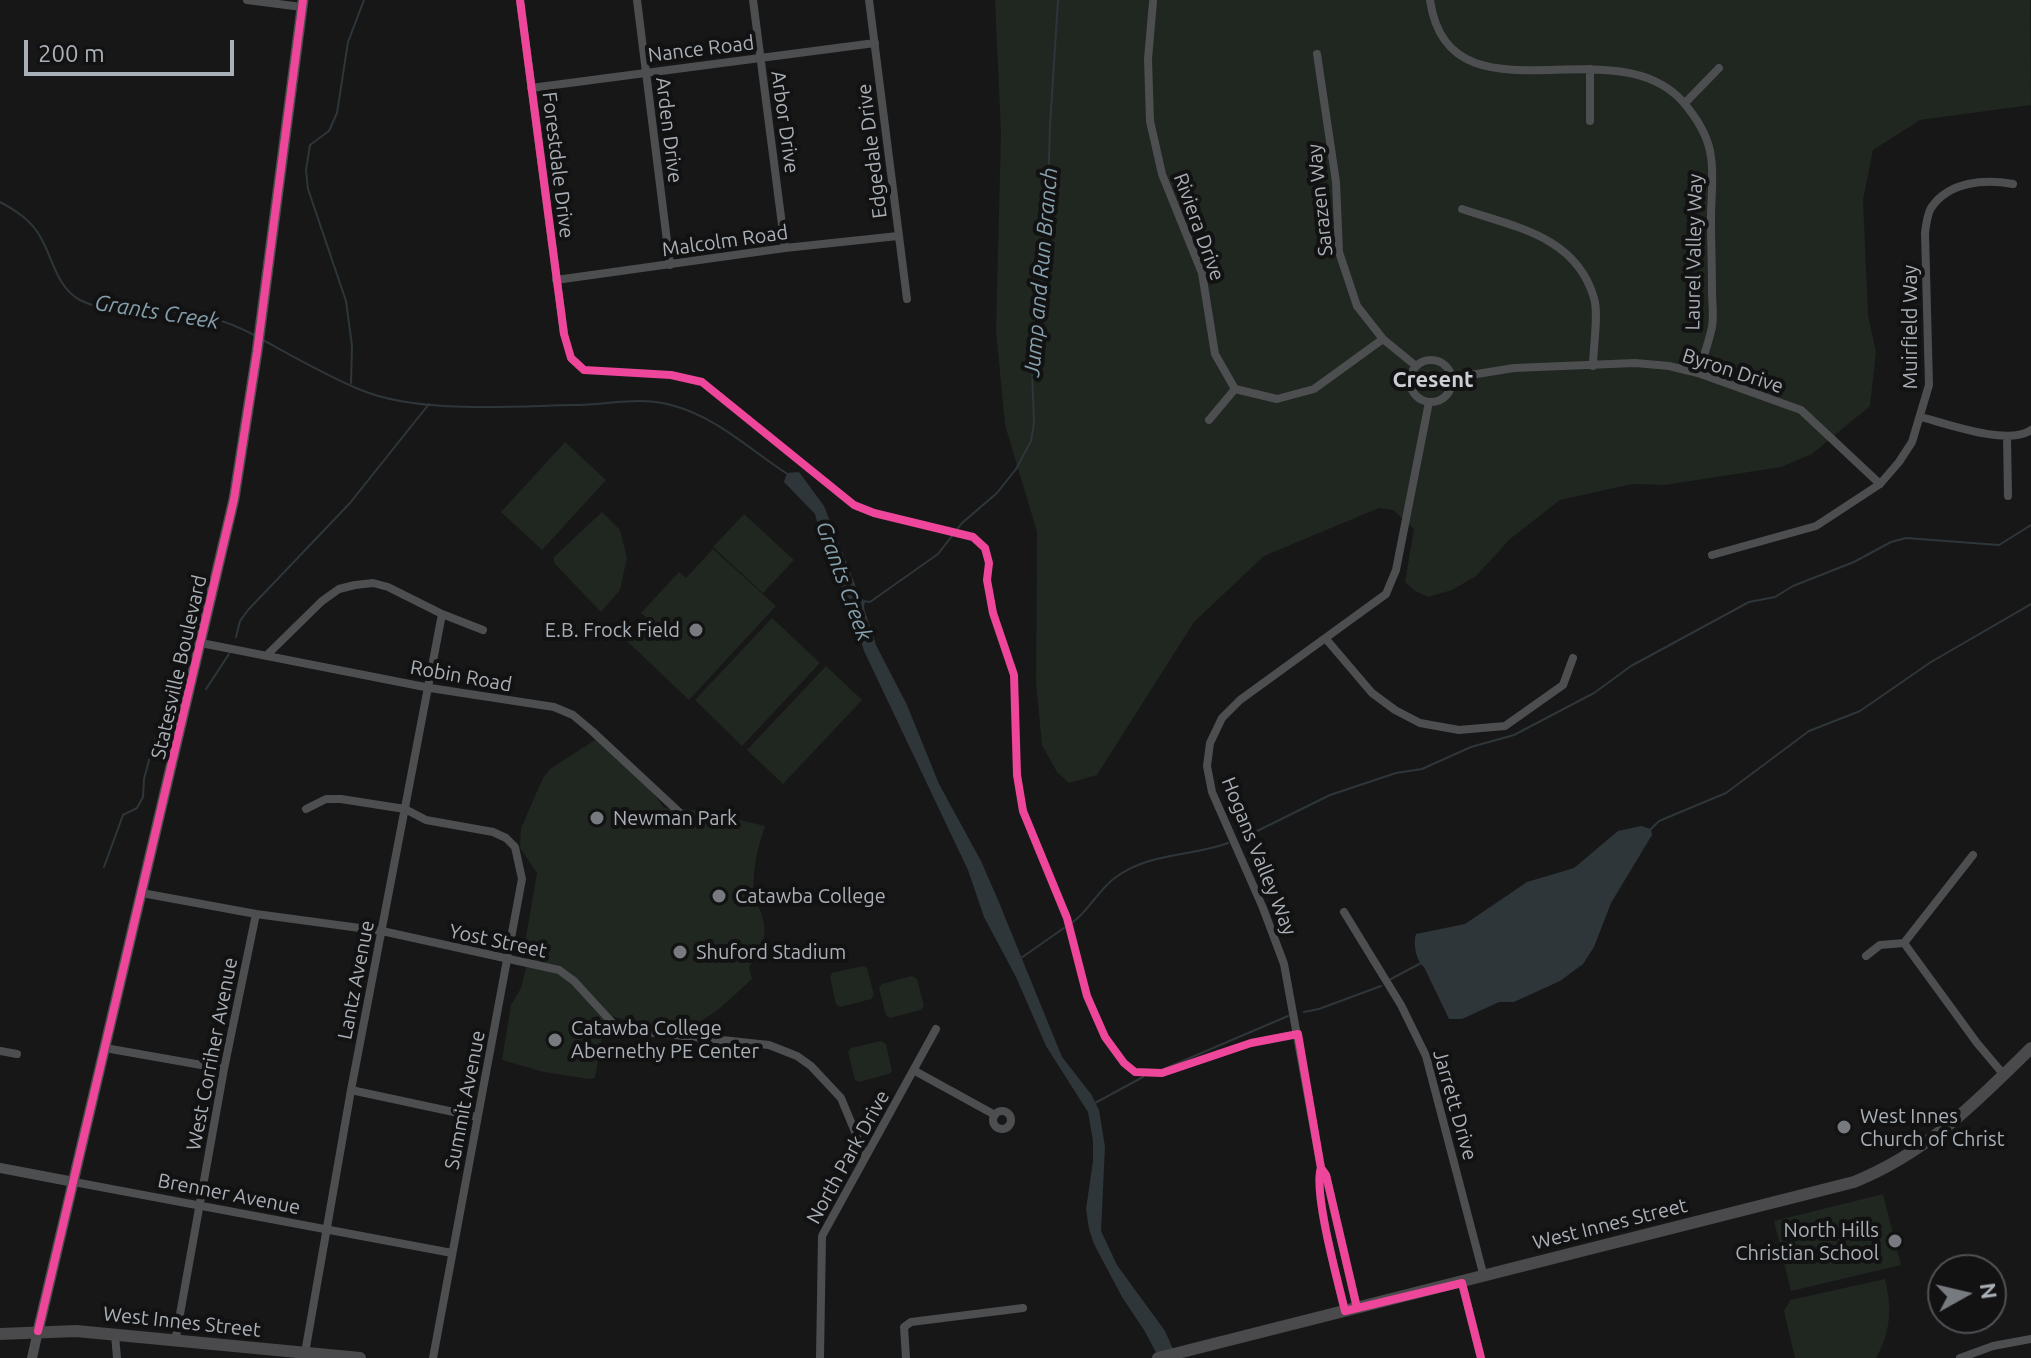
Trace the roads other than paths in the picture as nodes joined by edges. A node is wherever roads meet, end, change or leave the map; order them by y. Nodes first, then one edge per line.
1 (247, 0) edge
2 (520, 0) edge
3 (637, 0) edge
4 (753, 0) edge
5 (869, 0) edge
6 (1430, 0) edge
7 (1153, 2) edge
8 (302, 4) edge
9 (875, 43) junction
10 (1317, 54) dead end
11 (760, 58) junction
12 (1719, 68) dead end
13 (1590, 69) junction
14 (646, 72) junction
15 (531, 88) junction
16 (1685, 103) junction
17 (1590, 121) dead end
18 (2013, 184) dead end
19 (1462, 209) dead end
20 (898, 236) junction
21 (785, 248) junction
22 (670, 265) junction
23 (556, 280) junction
24 (907, 299) dead end
25 (564, 334) dead end
26 (1383, 339) junction
27 (1416, 366) junction
28 (1593, 366) junction
29 (1698, 373) junction
30 (1452, 378) junction
31 (1235, 389) junction
32 (1429, 402) junction
33 (1921, 417) junction
34 (1209, 420) dead end
35 (2031, 430) edge
36 (2007, 436) junction
37 (1880, 484) junction
38 (2008, 496) dead end
39 (1712, 555) dead end
40 (442, 614) junction
41 (483, 630) dead end
42 (1326, 639) junction
43 (201, 643) junction
44 (267, 655) junction
45 (1573, 658) dead end
46 (430, 688) junction
47 (306, 809) dead end
48 (405, 809) junction
49 (679, 812) dead end
50 (1973, 855) dead end
51 (142, 893) junction
52 (1344, 912) dead end
53 (256, 914) junction
54 (382, 931) junction
55 (1904, 943) junction
56 (1866, 956) dead end
57 (507, 960) junction
58 (936, 1029) dead end
59 (105, 1048) junction
60 (2031, 1048) edge
61 (0, 1051) edge
62 (17, 1054) dead end
63 (224, 1069) junction
64 (915, 1071) junction
65 (2004, 1075) junction
66 (351, 1090) junction
67 (995, 1115) dead end
68 (477, 1117) junction
69 (865, 1156) junction
70 (0, 1168) edge
71 (1321, 1168) junction
72 (74, 1182) junction
73 (200, 1206) junction
74 (327, 1231) junction
75 (452, 1253) junction
76 (1345, 1259) junction
77 (1333, 1262) junction
78 (1484, 1277) junction
79 (1462, 1283) junction
80 (1023, 1308) dead end
81 (1351, 1310) junction
82 (38, 1331) junction
83 (0, 1334) edge
84 (115, 1335) junction
85 (2031, 1339) edge
86 (175, 1342) junction
87 (305, 1353) junction
88 (251, 1354) edge
89 (32, 1358) edge
90 (117, 1358) edge
91 (360, 1358) edge
92 (433, 1358) edge
93 (820, 1358) edge
94 (906, 1358) edge
95 (1158, 1358) edge
96 (1481, 1358) edge
97 (1960, 1358) edge

1 - 8 street
2 - 15 street, Forestdale Drive
3 - 14 street, Arden Drive
4 - 11 street, Arbor Drive
5 - 9 street, Edgedale Drive
6 - 13 street, Laurel Valley Way
7 - 31 street, Riviera Drive
8 - 43 main road, Statesville Boulevard
9 - 11 street, Nance Road
9 - 20 street, Edgedale Drive
10 - 26 street, Sarazen Way
11 - 14 street, Nance Road
11 - 21 street, Arbor Drive
12 - 16 street
13 - 16 street, Laurel Valley Way
13 - 17 street
14 - 15 street, Nance Road
14 - 22 street, Arden Drive
15 - 23 street, Forestdale Drive
16 - 29 street, Laurel Valley Way
18 - 33 street, Muirfield Way
19 - 28 street
20 - 21 street, Malcolm Road
20 - 24 street, Edgedale Drive
21 - 22 street, Malcolm Road
22 - 23 street, Malcolm Road
23 - 25 street, Forestdale Drive
26 - 27 street, Sarazen Way
26 - 31 street
27 - 30 street
27 - 32 street
28 - 29 street, Byron Drive
28 - 30 street, Byron Drive
29 - 37 street, Byron Drive
30 - 32 street
31 - 34 street
32 - 42 street, Hogans Valley Way
33 - 36 street
33 - 37 street, Muirfield Way
35 - 36 street
36 - 38 street
37 - 39 street, Muirfield Way
40 - 41 street
40 - 44 street
40 - 46 street, Lantz Avenue
42 - 45 street
42 - 71 street, Hogans Valley Way
43 - 44 street, Robin Road
43 - 51 main road, Statesville Boulevard
44 - 46 street, Robin Road
46 - 48 street, Lantz Avenue
46 - 49 street, Robin Road
47 - 48 street
48 - 54 street, Lantz Avenue
48 - 57 street, Summit Avenue
50 - 55 street
51 - 53 street, Yost Street
51 - 59 main road, Statesville Boulevard
52 - 78 street, Jarrett Drive
53 - 54 street, Yost Street
53 - 63 street, West Corriher Avenue
54 - 57 street, Yost Street
54 - 66 street, Lantz Avenue
55 - 56 street
55 - 65 street
57 - 68 street, Summit Avenue
57 - 69 street, Yost Street
58 - 64 street, North Park Drive
59 - 63 street
59 - 72 main road, Statesville Boulevard
60 - 65 main road, West Innes Street
61 - 62 street
63 - 73 street, West Corriher Avenue
64 - 67 street
64 - 69 street, North Park Drive
65 - 78 main road, West Innes Street
66 - 68 street
66 - 74 street, Lantz Avenue
68 - 75 street, Summit Avenue
69 - 93 street, North Park Drive
70 - 72 street, Brenner Avenue
71 - 76 street, Hogans Valley Way
71 - 77 street, Hogans Valley Way
72 - 73 street, Brenner Avenue
72 - 82 main road, Statesville Boulevard
73 - 74 street, Brenner Avenue
73 - 86 street, West Corriher Avenue
74 - 75 street, Brenner Avenue
74 - 87 street, Lantz Avenue
75 - 92 street, Summit Avenue
76 - 77 street
76 - 81 street, Hogans Valley Way
77 - 81 street, Hogans Valley Way
78 - 79 main road, West Innes Street
79 - 81 main road, West Innes Street
79 - 96 street
80 - 94 street
81 - 95 main road, West Innes Street
82 - 83 main road, West Innes Street
82 - 84 main road, West Innes Street
82 - 89 street
84 - 86 main road, West Innes Street
84 - 90 street
85 - 97 street
86 - 88 main road, West Innes Street
87 - 88 main road, West Innes Street
87 - 91 main road, West Innes Street

